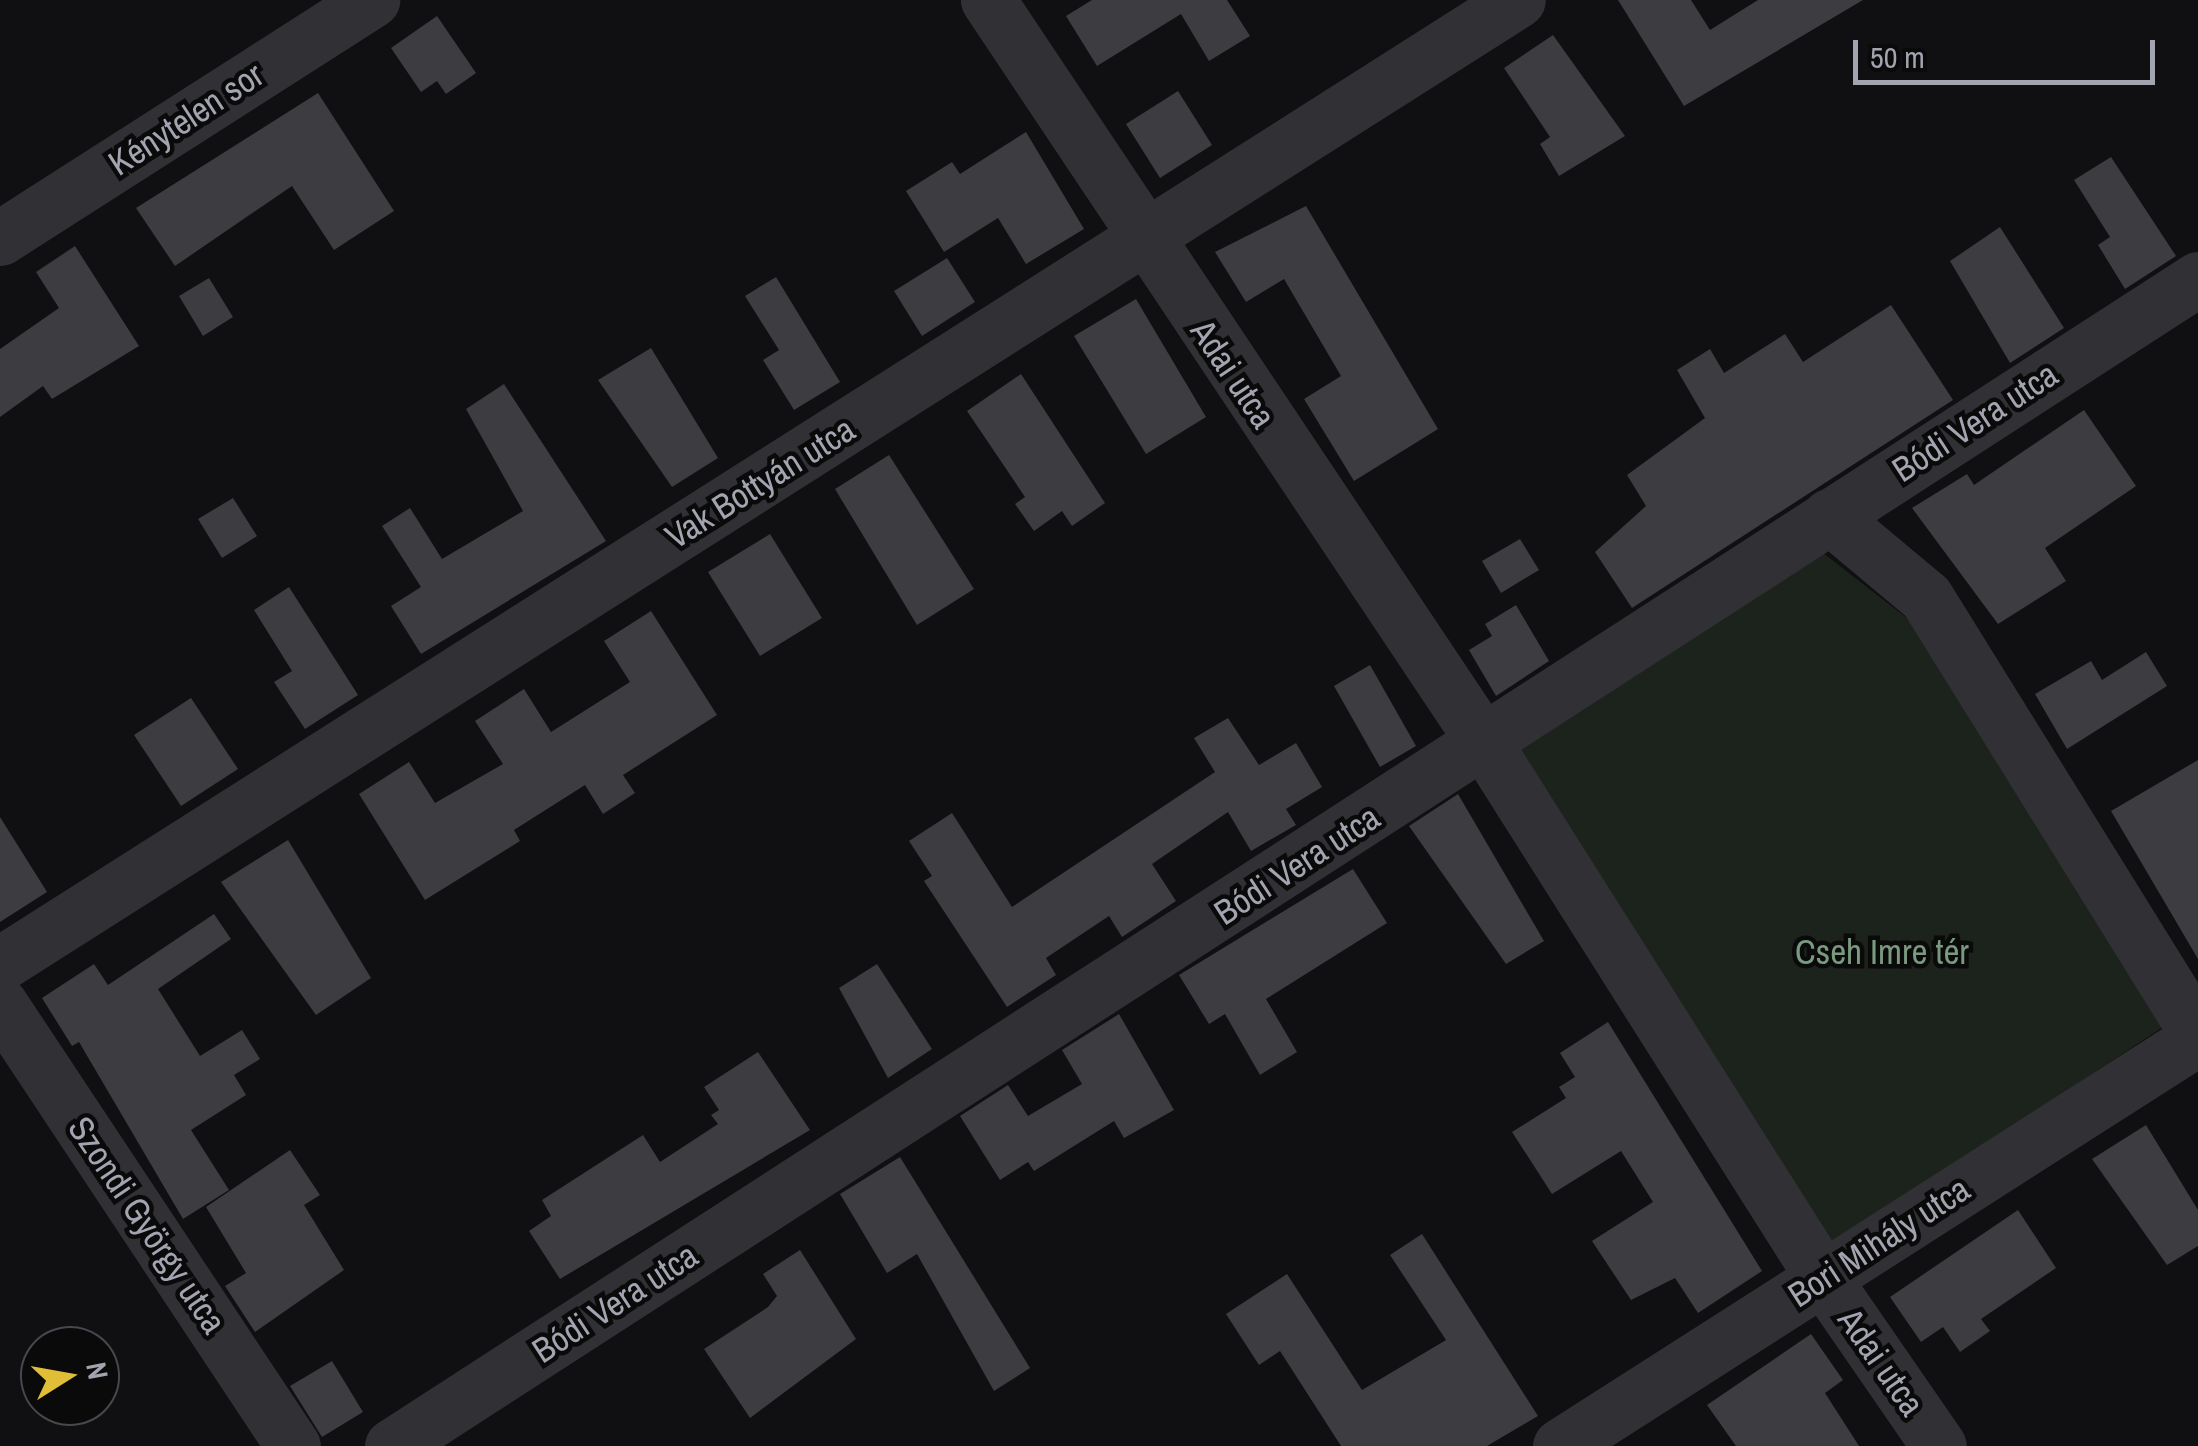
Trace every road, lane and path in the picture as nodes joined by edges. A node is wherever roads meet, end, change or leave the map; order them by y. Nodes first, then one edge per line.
1 (372, 0) edge
2 (988, 0) edge
3 (1518, 0) edge
4 (0, 238) edge
5 (1143, 241) junction
6 (2198, 279) edge
7 (1829, 516) junction
8 (1485, 744) junction
9 (0, 964) edge
10 (0, 1004) edge
11 (2198, 1036) edge
12 (1823, 1278) junction
13 (293, 1446) edge
14 (392, 1446) edge
15 (1560, 1446) edge
16 (1939, 1446) edge

1 - 4 street, Kénytelen sor
2 - 5 street, Adai utca
3 - 5 street, Vak Bottyán utca
5 - 8 street, Adai utca
5 - 9 street, Vak Bottyán utca
6 - 7 street, Bódi Vera utca
7 - 8 street, Bódi Vera utca
7 - 11 street
8 - 12 street
8 - 14 street, Bódi Vera utca
10 - 13 street, Szondi György utca
11 - 12 street, Bori Mihály utca
12 - 15 street, Bori Mihály utca
12 - 16 street, Adai utca

